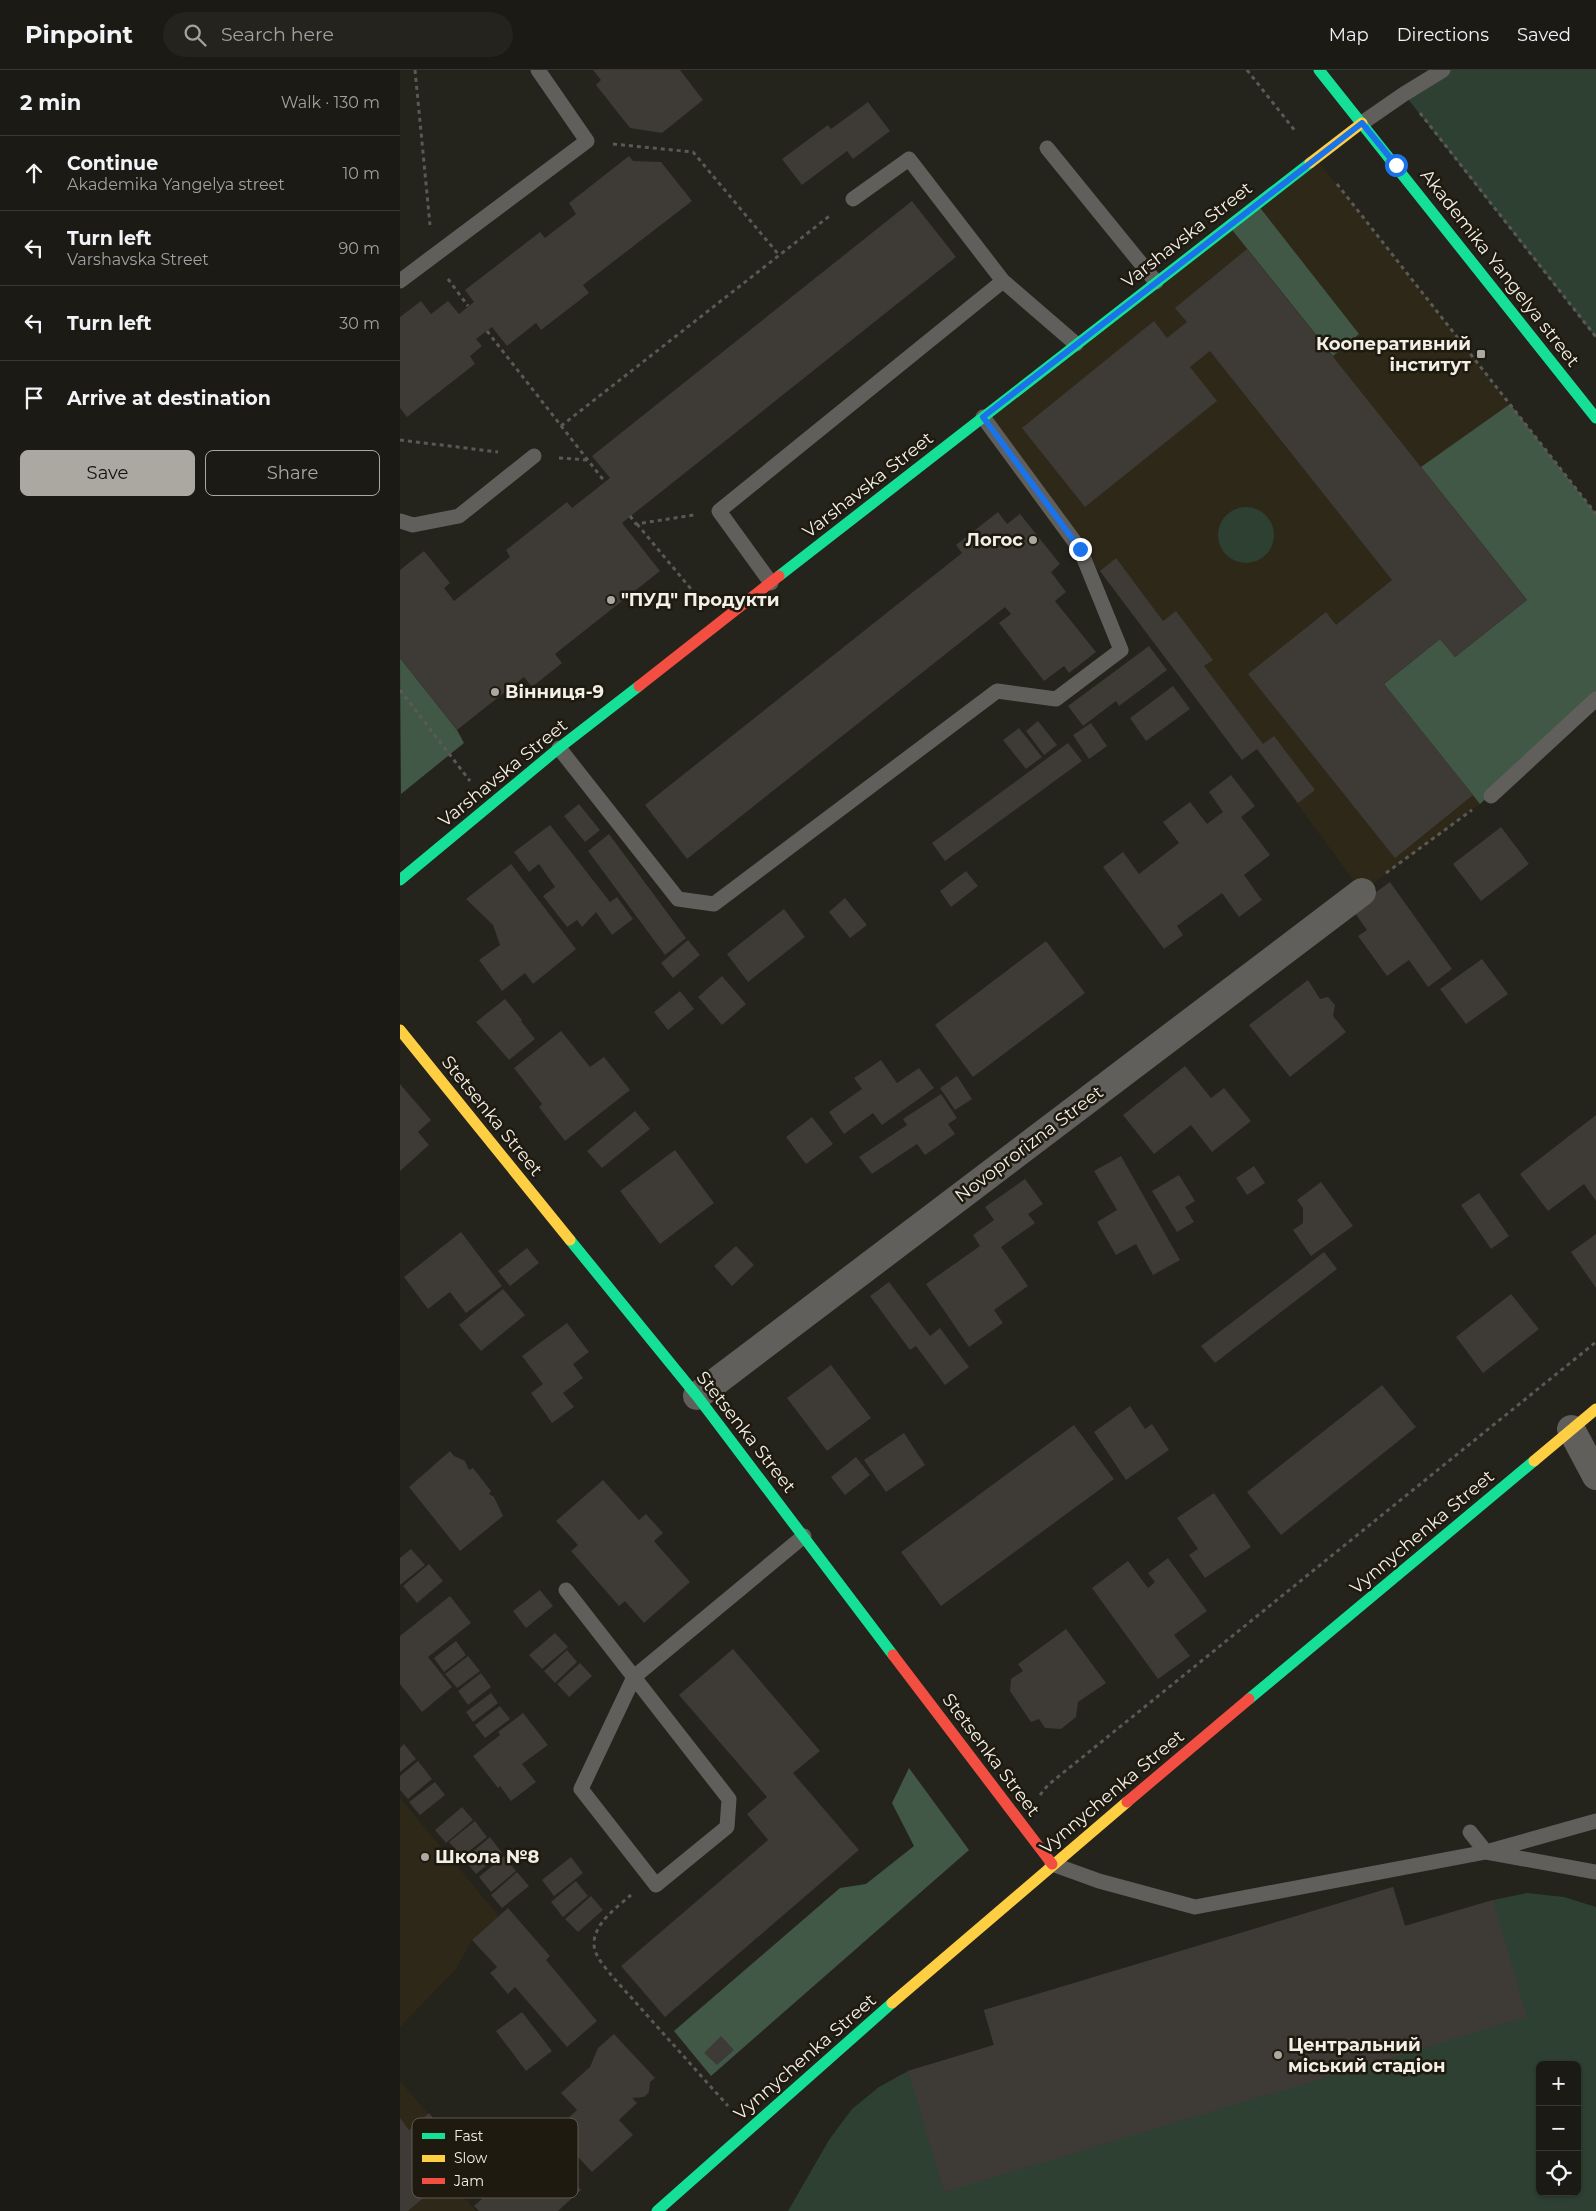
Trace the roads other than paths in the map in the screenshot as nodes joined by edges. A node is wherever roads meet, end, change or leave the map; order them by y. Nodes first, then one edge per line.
1 (538, 70) edge
2 (1319, 70) edge
3 (1443, 70) edge
4 (1362, 123) junction
5 (1046, 148) dead end
6 (853, 199) road end
7 (400, 280) edge
8 (1003, 281) junction
9 (1156, 282) junction
10 (1076, 344) junction
11 (983, 417) junction
12 (1596, 418) edge
13 (534, 456) road end
14 (400, 521) edge
15 (771, 584) junction
16 (1596, 699) edge
17 (559, 748) junction
18 (1491, 796) road end
19 (400, 880) edge
20 (1362, 892) road end
21 (400, 1030) edge
22 (697, 1396) junction
23 (1596, 1408) edge
24 (1571, 1429) junction
25 (1596, 1476) edge
26 (804, 1536) junction
27 (566, 1590) dead end
28 (634, 1677) junction
29 (1596, 1820) edge
30 (1470, 1832) dead end
31 (1486, 1852) junction
32 (1052, 1864) junction
33 (1596, 1872) edge
34 (658, 2211) edge

1 - 7 lane
2 - 4 street, Akademika Yangelya street
3 - 4 lane
4 - 9 street, Varshavska Street
4 - 12 street, Akademika Yangelya street
5 - 9 lane
6 - 8 lane
8 - 10 lane
8 - 15 lane
9 - 10 street, Varshavska Street
10 - 11 street, Varshavska Street
11 - 15 street, Varshavska Street
11 - 17 lane
13 - 14 lane
15 - 17 street, Varshavska Street
16 - 18 lane
17 - 19 street, Varshavska Street
20 - 22 street, Novoprorizna Street
21 - 22 street, Stetsenka Street
22 - 26 street, Stetsenka Street
23 - 24 street, Vynnychenka Street
24 - 25 street
24 - 32 street, Vynnychenka Street
26 - 28 lane
26 - 32 street, Stetsenka Street
27 - 28 lane
28 - 28 lane
29 - 31 lane
30 - 31 lane
31 - 32 lane
31 - 33 lane
32 - 34 street, Vynnychenka Street

